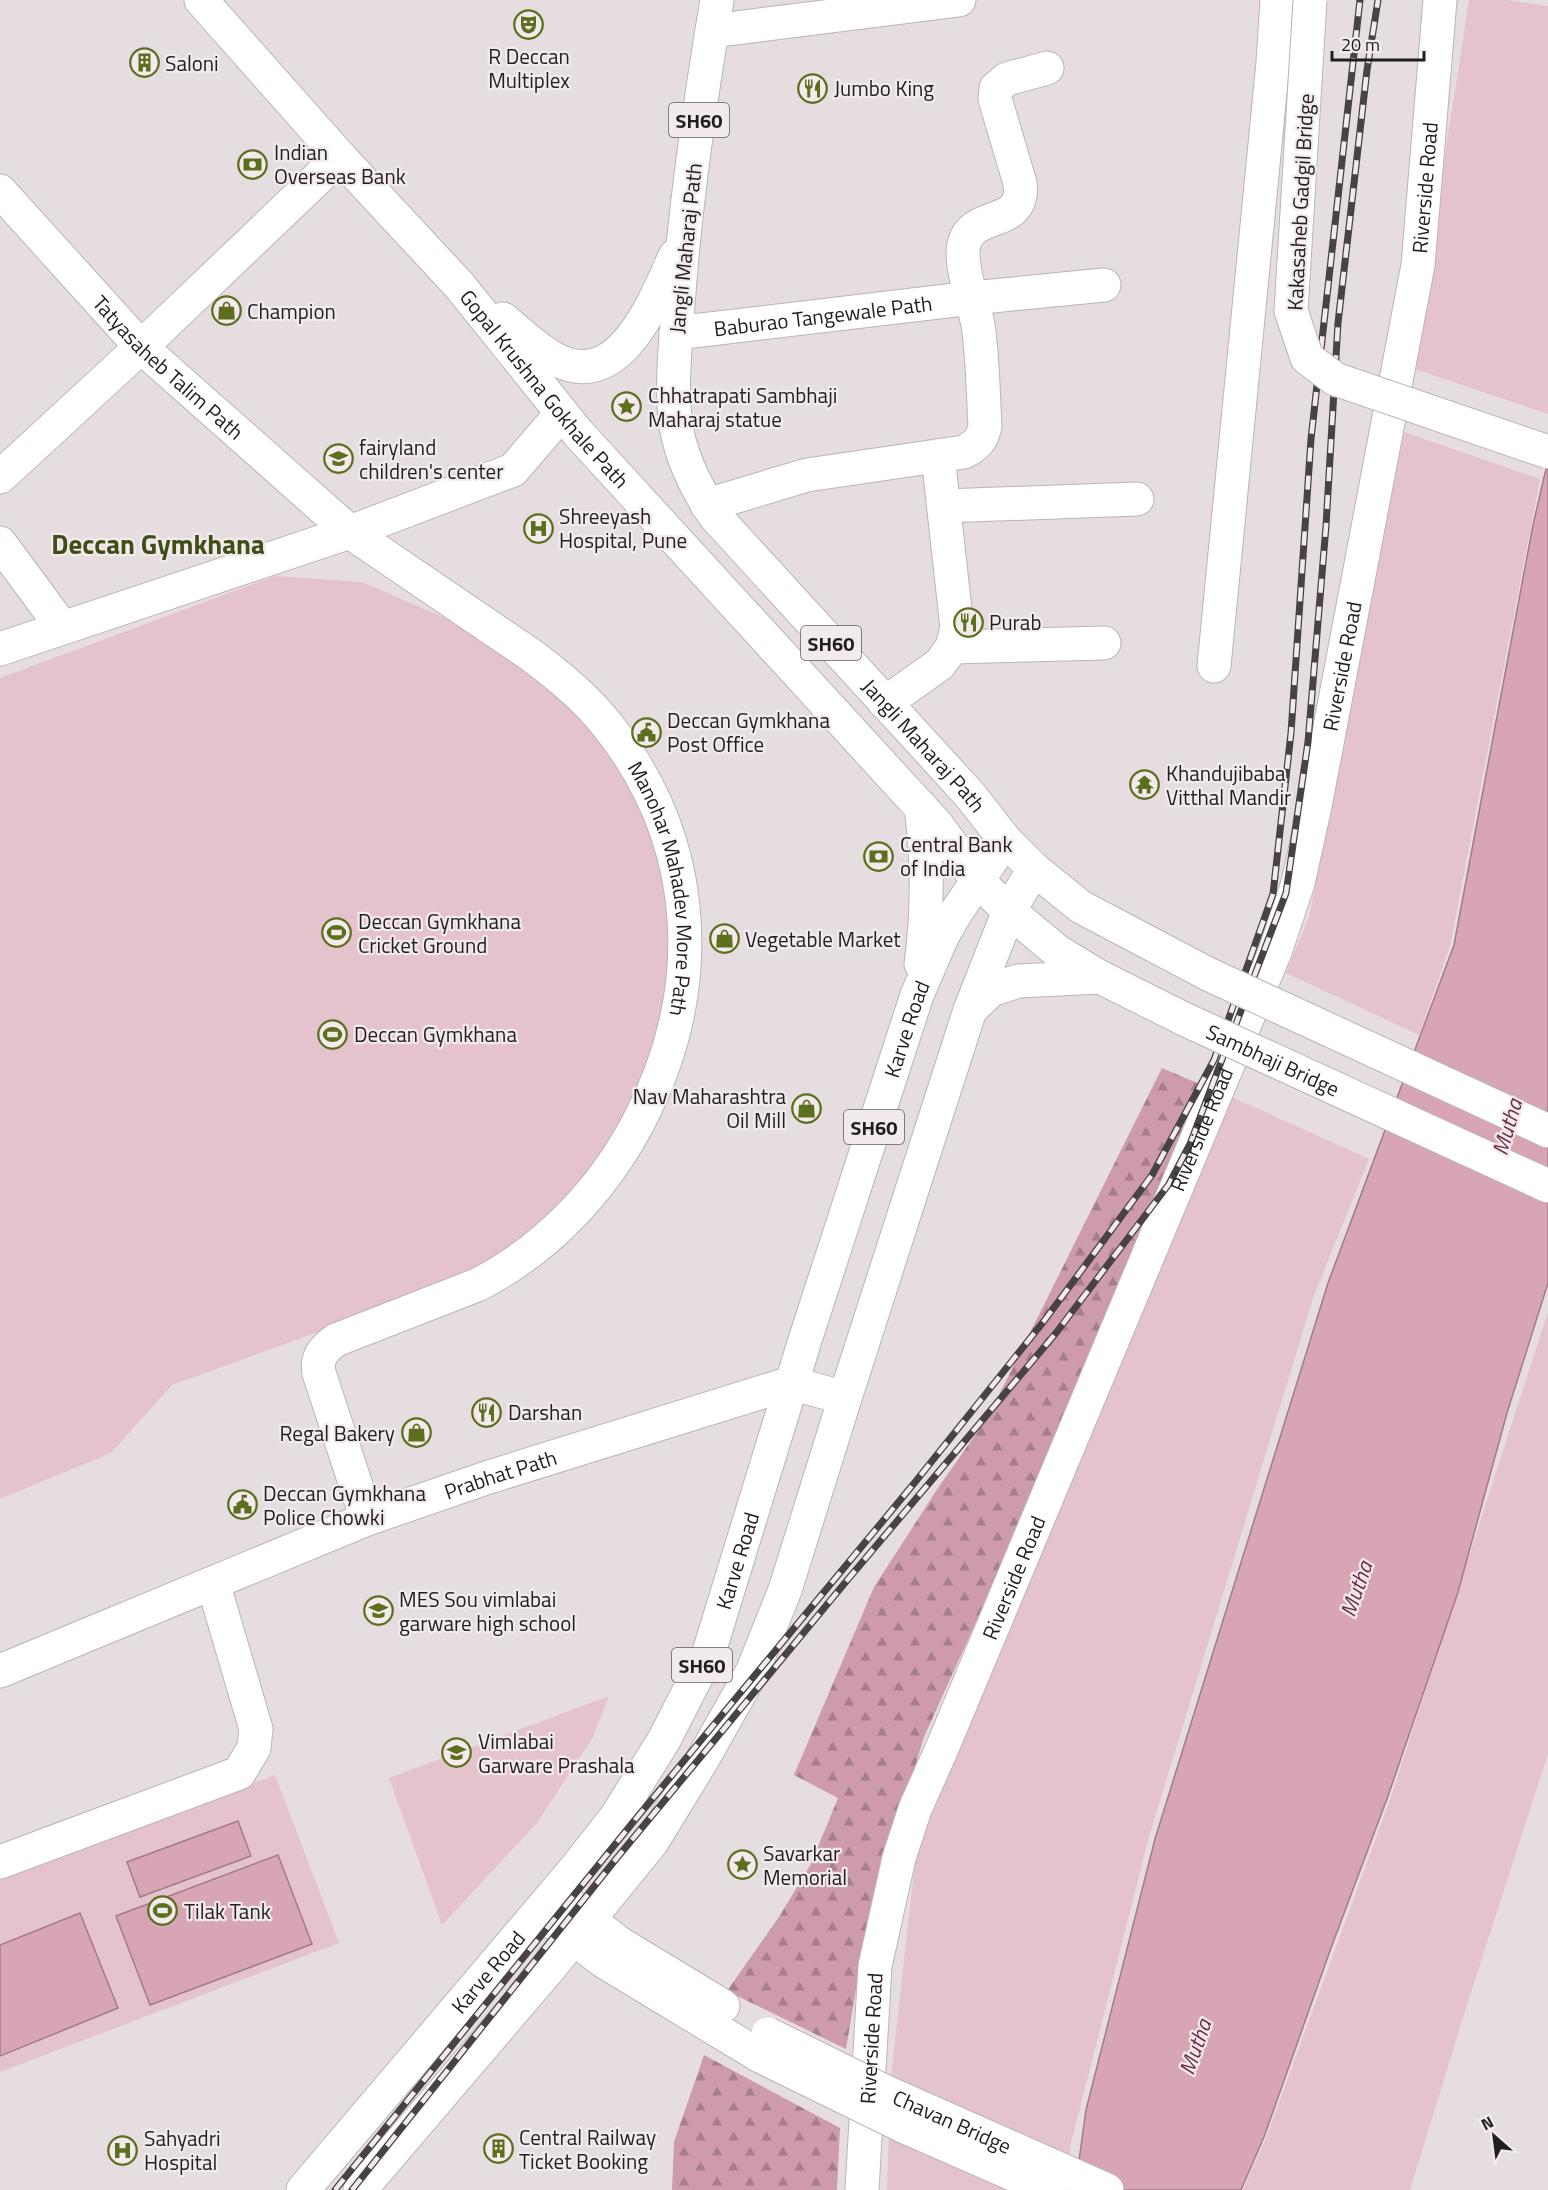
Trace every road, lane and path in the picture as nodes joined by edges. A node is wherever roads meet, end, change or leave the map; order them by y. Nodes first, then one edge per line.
1 (201, 0) edge
2 (959, 0) edge
3 (1277, 0) edge
4 (1310, 0) edge
5 (1440, 0) edge
6 (792, 11) edge
7 (714, 16) edge
8 (1047, 69) dead end
9 (340, 157) junction
10 (0, 191) edge
11 (682, 241) junction
12 (459, 285) junction
13 (1104, 285) dead end
14 (972, 298) junction
15 (675, 344) junction
16 (141, 347) junction
17 (561, 414) junction
18 (1548, 452) edge
19 (938, 456) junction
20 (0, 477) edge
21 (702, 496) junction
22 (1137, 499) dead end
23 (944, 506) junction
24 (350, 532) junction
25 (0, 543) edge
26 (62, 627) junction
27 (1104, 643) dead end
28 (952, 647) junction
29 (0, 649) edge
30 (1214, 666) dead end
31 (885, 703) junction
32 (921, 807) junction
33 (1005, 840) junction
34 (1034, 869) junction
35 (977, 880) junction
36 (1009, 912) junction
37 (1100, 978) junction
38 (917, 995) junction
39 (970, 1010) junction
40 (1548, 1131) edge
41 (1548, 1186) edge
42 (791, 1383) junction
43 (844, 1398) junction
44 (368, 1519) junction
45 (213, 1583) junction
46 (0, 1671) edge
47 (0, 1862) edge
48 (548, 1902) junction
49 (581, 1929) junction
50 (764, 2045) junction
51 (303, 2190) edge
52 (360, 2190) edge
53 (862, 2190) edge
54 (1048, 2190) edge
55 (1107, 2190) edge

1 - 9 street, Gopal Krushna Gokhale Path / SH60
2 - 6 street
3 - 30 street
4 - 18 street, Kakasaheb Gadgil Bridge, bridge
5 - 53 street, Riverside Road
6 - 7 street
7 - 11 street, Jangli Maharaj Path / SH60
8 - 14 street
9 - 12 street, Gopal Krushna Gokhale Path / SH60
9 - 16 street
10 - 16 street, Tatyasaheb Talim Path
11 - 12 street
11 - 15 street, Jangli Maharaj Path / SH60
12 - 17 street, Gopal Krushna Gokhale Path / SH60
13 - 14 street, Baburao Tangewale Path
14 - 15 street, Baburao Tangewale Path
14 - 19 street
15 - 21 street, SH60
16 - 20 street
16 - 24 street, Tatyasaheb Talim Path
17 - 24 street
17 - 32 street, Gopal Krushna Gokhale Path / SH60
19 - 21 street
19 - 23 street
21 - 31 street, Jangli Maharaj Path / SH60
22 - 23 street
23 - 28 street
24 - 26 street
24 - 44 street, Manohar Mahadev More Path
25 - 26 street
26 - 29 street
27 - 28 street
28 - 31 street
31 - 33 street, Jangli Maharaj Path / SH60
32 - 35 street, Gopal Krushna Gokhale Path / SH60
32 - 38 street
33 - 34 street, Jangli Maharaj Path / SH60
33 - 35 street, Karve Road / SH60
34 - 36 street, Karve Road / SH60
34 - 40 street, Jangli Maharaj Path, bridge
35 - 36 street, Gopal Krushna Gokhale Path / SH60
35 - 38 street, Karve Road / SH60
36 - 37 street, Sambhaji Bridge
36 - 39 street, Karve Road / SH60
37 - 39 street
37 - 41 street, Sambhaji Bridge, bridge
38 - 42 street, Karve Road / SH60
39 - 43 street, Karve Road / SH60
42 - 43 street
42 - 44 street, Prabhat Path
42 - 48 street, Karve Road / SH60
43 - 49 street, Karve Road / SH60
44 - 45 street, Prabhat Path
45 - 46 street, Prabhat Path
45 - 47 street
48 - 49 street
48 - 51 street, Karve Road / SH60
49 - 50 street
49 - 52 street, Karve Road / SH60
50 - 54 street, Chavan Bridge, bridge
50 - 55 street, Chavan Bridge, bridge

